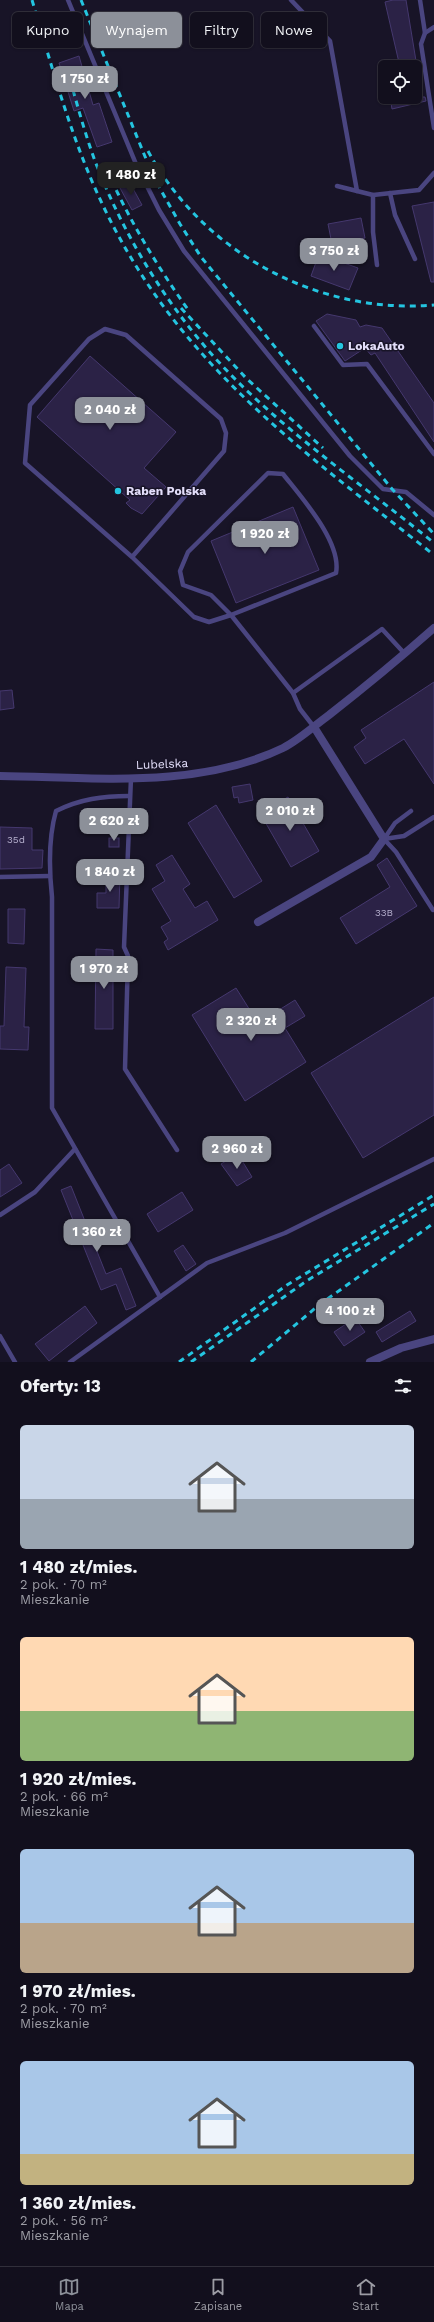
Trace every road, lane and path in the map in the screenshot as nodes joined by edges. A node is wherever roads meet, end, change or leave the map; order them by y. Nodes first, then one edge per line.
1 (68, 0) edge
2 (291, 0) edge
3 (420, 0) edge
4 (434, 27) edge
5 (426, 33) junction
6 (434, 128) edge
7 (434, 173) edge
8 (337, 186) dead end
9 (357, 191) junction
10 (390, 193) junction
11 (373, 195) junction
12 (415, 259) dead end
13 (377, 265) dead end
14 (314, 326) dead end
15 (434, 454) edge
16 (434, 516) edge
17 (132, 557) junction
18 (231, 615) junction
19 (434, 628) edge
20 (405, 654) junction
21 (293, 693) junction
22 (314, 727) junction
23 (0, 776) edge
24 (130, 778) junction
25 (129, 796) junction
26 (411, 811) dead end
27 (434, 817) edge
28 (384, 839) junction
29 (50, 876) junction
30 (0, 877) edge
31 (433, 910) edge
32 (258, 922) dead end
33 (75, 1149) junction
34 (177, 1150) dead end
35 (434, 1159) edge
36 (0, 1215) edge
37 (160, 1297) junction
38 (0, 1336) edge
39 (434, 1340) edge
40 (15, 1362) edge
41 (70, 1362) edge
42 (370, 1362) edge

1 - 16 lane
2 - 9 lane
3 - 5 lane
4 - 5 lane
5 - 6 lane
7 - 10 lane
8 - 9 lane
9 - 11 lane
10 - 11 lane
10 - 12 lane
11 - 13 lane
14 - 15 lane
17 - 17 lane
17 - 18 lane
18 - 18 lane
18 - 21 lane
19 - 20 street, Lubelska
20 - 21 lane
20 - 22 street, Lubelska
21 - 22 lane
22 - 24 street, Lubelska
22 - 28 street
23 - 24 street, Lubelska
24 - 25 lane
25 - 29 lane
25 - 34 lane
26 - 28 lane
27 - 28 lane
28 - 31 lane
28 - 32 street
29 - 30 lane
29 - 33 lane
33 - 36 lane
33 - 37 lane
35 - 37 lane
37 - 41 lane
38 - 40 lane
39 - 42 street

